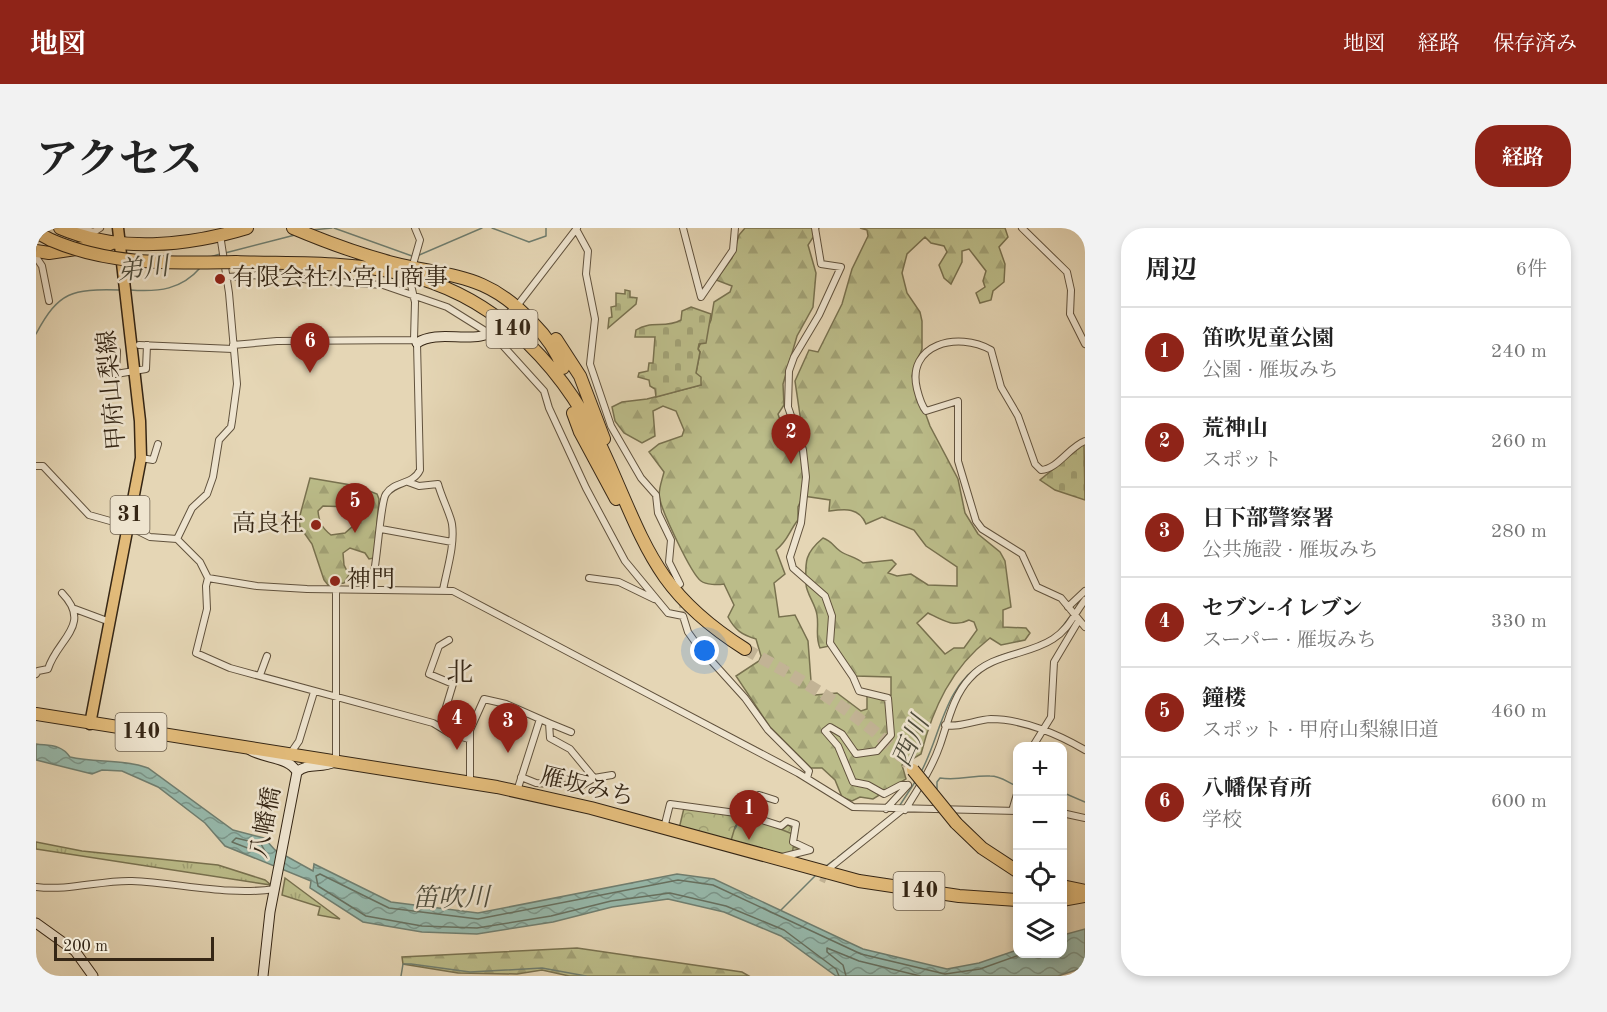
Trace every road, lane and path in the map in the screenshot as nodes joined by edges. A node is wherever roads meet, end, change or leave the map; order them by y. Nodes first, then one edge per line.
1 (60, 228) edge
2 (80, 228) edge
3 (100, 228) edge
4 (118, 228) edge
5 (247, 228) edge
6 (293, 228) edge
7 (415, 228) edge
8 (683, 228) edge
9 (735, 228) edge
10 (815, 228) edge
11 (1022, 228) edge
12 (1077, 228) edge
13 (577, 229) edge
14 (36, 232) edge
15 (1085, 232) edge
16 (120, 242) junction
17 (221, 244) dead end
18 (36, 251) edge
19 (36, 257) edge
20 (414, 261) dead end
21 (227, 277) junction
22 (411, 285) dead end
23 (412, 293) junction
24 (49, 301) dead end
25 (517, 306) junction
26 (490, 334) junction
27 (416, 342) junction
28 (1085, 344) edge
29 (139, 345) dead end
30 (147, 345) junction
31 (233, 347) junction
32 (117, 351) dead end
33 (563, 368) dead end
34 (135, 371) junction
35 (573, 413) dead end
36 (1085, 441) edge
37 (158, 444) dead end
38 (141, 458) junction
39 (36, 466) edge
40 (408, 482) junction
41 (128, 526) junction
42 (381, 529) junction
43 (177, 539) junction
44 (452, 542) junction
45 (649, 554) junction
46 (661, 575) junction
47 (208, 578) junction
48 (589, 578) dead end
49 (680, 584) tunnel mouth
50 (371, 588) junction
51 (336, 590) junction
52 (443, 590) junction
53 (1085, 591) edge
54 (62, 593) dead end
55 (654, 599) junction
56 (1085, 600) edge
57 (1068, 607) junction
58 (75, 609) junction
59 (1077, 618) junction
60 (110, 622) junction
61 (1085, 627) edge
62 (449, 640) dead end
63 (745, 649) tunnel mouth
64 (267, 656) dead end
65 (36, 674) edge
66 (260, 675) junction
67 (314, 692) junction
68 (338, 696) junction
69 (36, 714) edge
70 (540, 719) junction
71 (549, 723) junction
72 (90, 724) junction
73 (945, 724) junction
74 (440, 727) junction
75 (1042, 730) junction
76 (571, 732) dead end
77 (469, 740) junction
78 (1036, 742) edge
79 (247, 748) junction
80 (1085, 750) edge
81 (290, 754) junction
82 (336, 761) junction
83 (908, 764) tunnel mouth
84 (297, 775) junction
85 (612, 775) dead end
86 (521, 777) junction
87 (594, 778) junction
88 (807, 778) junction
89 (470, 782) junction
90 (517, 791) junction
91 (775, 800) dead end
92 (886, 809) junction
93 (903, 810) junction
94 (1013, 812) edge
95 (1067, 814) edge
96 (756, 818) junction
97 (1085, 818) edge
98 (663, 829) junction
99 (780, 861) junction
100 (1013, 868) edge
101 (824, 870) junction
102 (1067, 887) edge
103 (36, 888) edge
104 (275, 889) junction
105 (1085, 891) edge
106 (1085, 896) edge
107 (1067, 899) edge
108 (1013, 901) edge
109 (36, 922) edge
110 (93, 976) edge
111 (263, 976) edge

1 - 16 highway
2 - 3 street
4 - 16 main road, 甲府山梨線 / 31
5 - 16 highway
6 - 25 highway, 140
7 - 20 street
8 - 9 street
10 - 92 street
11 - 28 street
12 - 15 street
13 - 25 street
13 - 49 street
14 - 45 highway, 140, bridge
16 - 18 highway
16 - 34 main road, 甲府山梨線 / 31
17 - 21 street
19 - 24 street
21 - 23 street
21 - 31 street
22 - 23 street
23 - 26 street
23 - 27 street
25 - 26 main road
25 - 33 highway
25 - 45 highway
26 - 27 main road
26 - 55 street
27 - 31 street
27 - 40 street
29 - 30 street
30 - 31 street
30 - 34 street
31 - 43 street
32 - 34 street
34 - 38 main road, 甲府山梨線 / 31
35 - 46 highway
36 - 57 street
37 - 38 street
38 - 41 main road, 甲府山梨線 / 31
39 - 41 street
40 - 42 street
40 - 44 street
41 - 43 street
41 - 60 main road, 甲府山梨線 / 31
42 - 44 street
42 - 50 street
43 - 47 street
44 - 52 street
45 - 46 highway, 140
46 - 63 highway, 140
47 - 51 street
47 - 66 street
48 - 55 street
50 - 51 street
50 - 52 street
51 - 68 street
52 - 88 street
53 - 57 street
54 - 58 street
55 - 88 street
56 - 59 street
57 - 59 street
58 - 60 street
58 - 65 street
59 - 61 street
59 - 73 street
59 - 75 street
60 - 72 main road, 甲府山梨線 / 31
62 - 74 street
64 - 66 street
66 - 67 street
67 - 68 street
67 - 81 street
68 - 74 street
68 - 82 street
69 - 72 highway, 雁坂みち / 140
70 - 71 street
70 - 77 street
70 - 86 street
71 - 76 street
71 - 87 street
72 - 79 highway, 雁坂みち / 140
73 - 75 street
73 - 93 street
74 - 77 street
75 - 78 street
75 - 80 street
77 - 89 street
79 - 81 highway, 雁坂みち / 140
79 - 84 main road
81 - 82 highway, 雁坂みち / 140
82 - 84 main road
82 - 89 highway, 雁坂みち / 140
83 - 100 highway, bridge
84 - 104 main road, 八幡橋
85 - 87 street
86 - 87 street
86 - 90 street
88 - 92 street
89 - 90 highway, 雁坂みち / 140
90 - 98 highway, 雁坂みち / 140
91 - 96 street
92 - 93 street
93 - 94 street
93 - 101 street
95 - 97 street
96 - 98 street
96 - 99 street
98 - 99 highway, 雁坂みち / 140
99 - 101 highway, 雁坂みち / 140
101 - 108 highway, 雁坂みち / 140
102 - 105 highway
103 - 104 street
104 - 111 main road, 八幡橋
106 - 107 highway
109 - 110 main road

